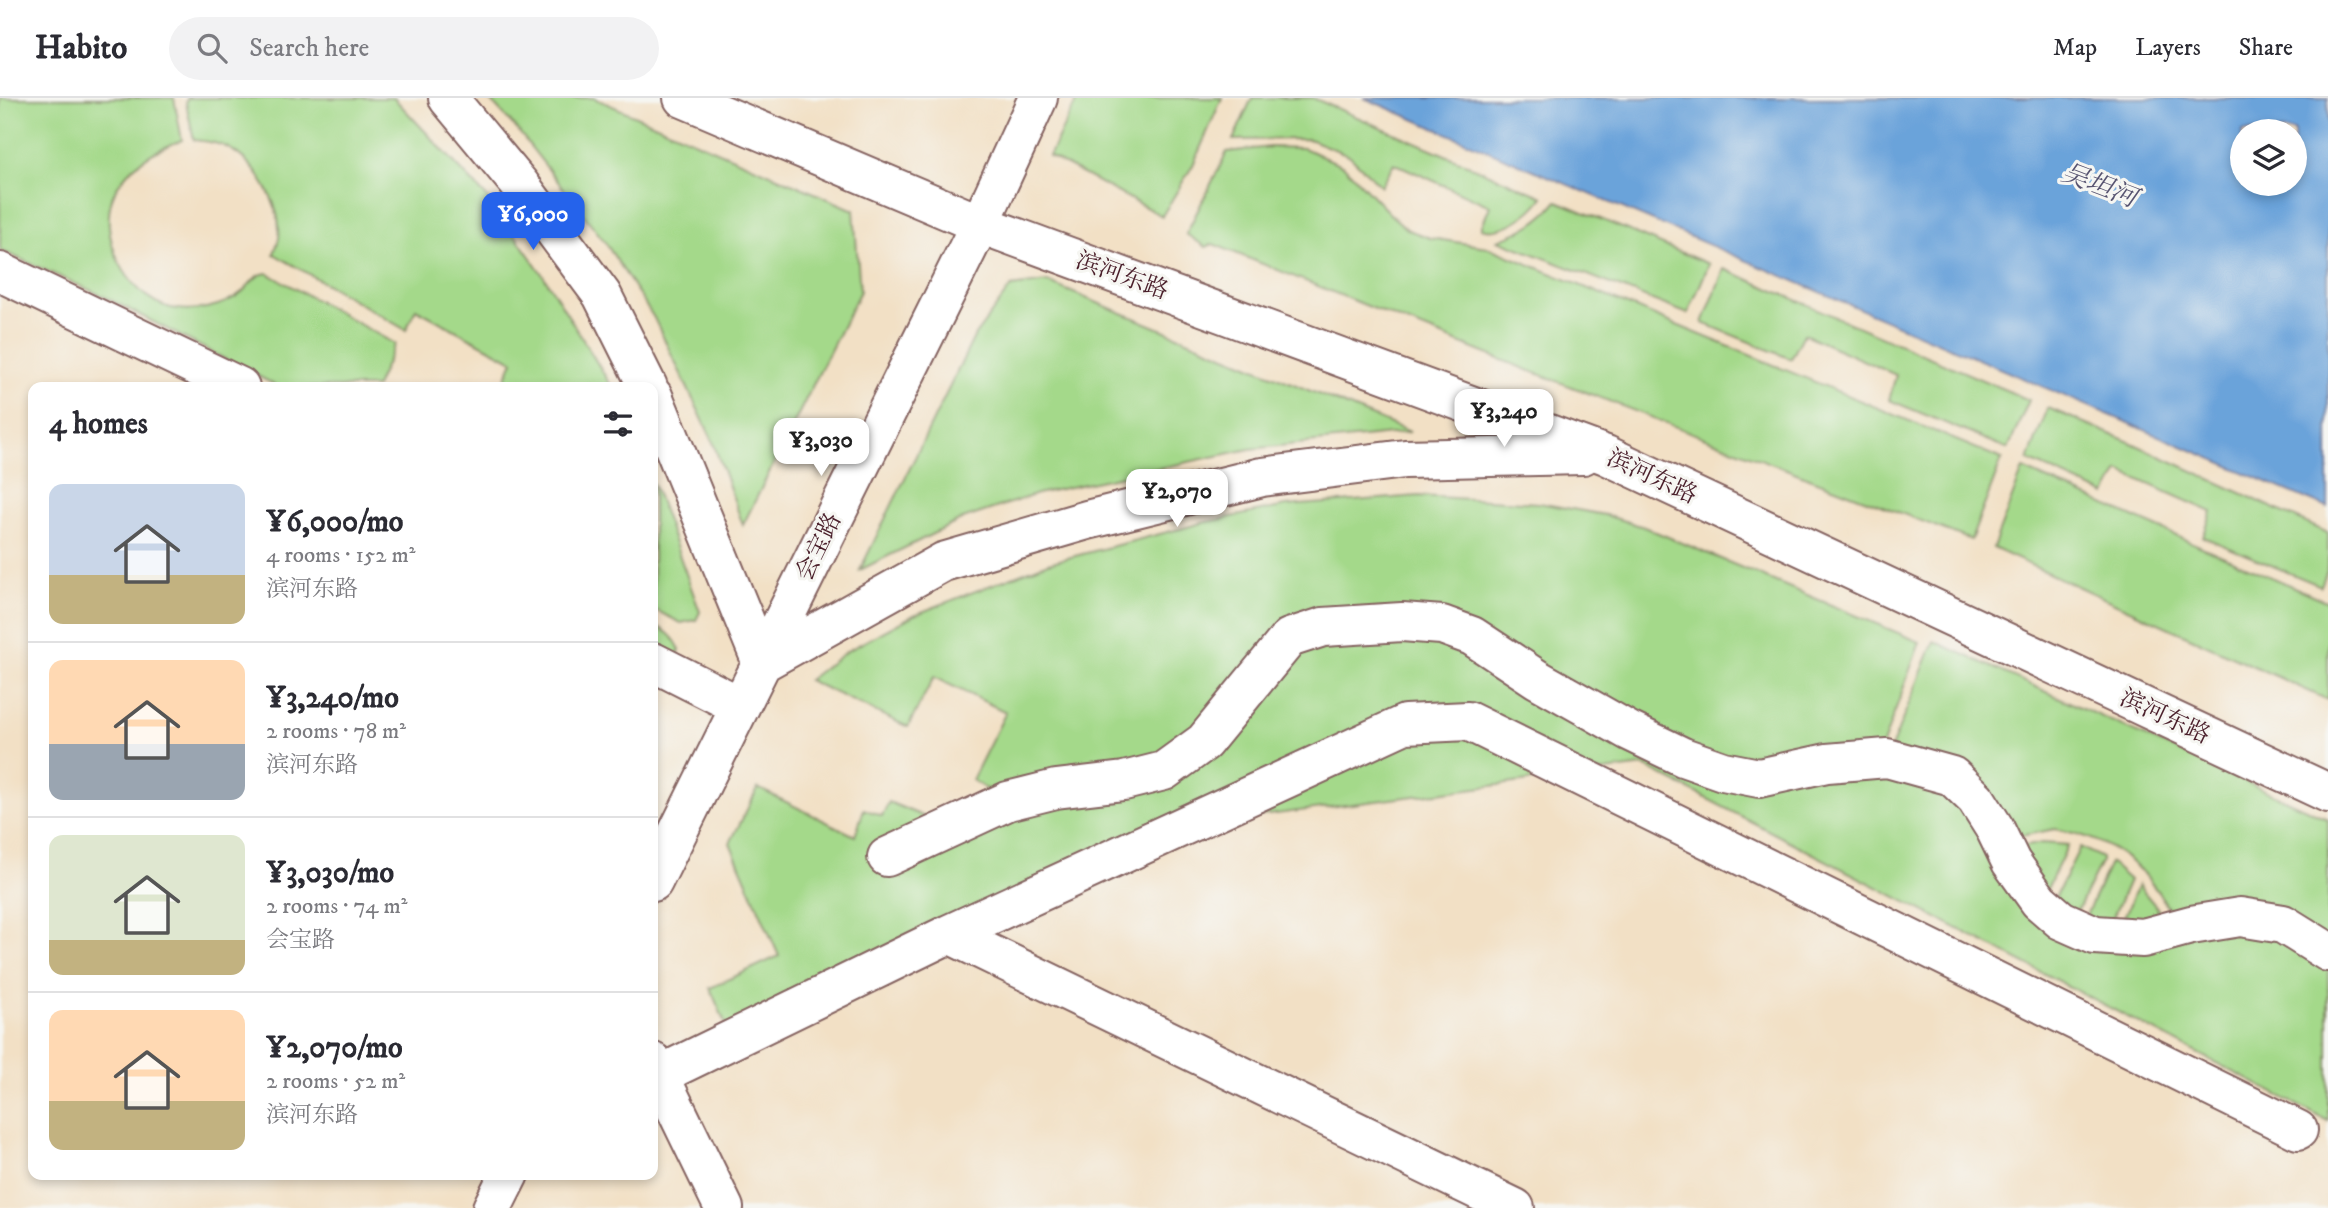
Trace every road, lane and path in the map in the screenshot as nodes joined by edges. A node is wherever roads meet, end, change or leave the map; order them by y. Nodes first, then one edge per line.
1 (448, 98) edge
2 (683, 98) edge
3 (1038, 98) edge
4 (980, 224) junction
5 (0, 272) edge
6 (230, 382) edge
7 (646, 382) edge
8 (658, 408) edge
9 (1606, 455) junction
10 (762, 663) junction
11 (658, 665) edge
12 (740, 706) junction
13 (2328, 793) edge
14 (887, 857) dead end
15 (658, 872) edge
16 (949, 934) junction
17 (2328, 952) edge
18 (658, 1067) edge
19 (658, 1072) edge
20 (2298, 1130) dead end
21 (506, 1180) edge
22 (492, 1208) edge
23 (724, 1208) edge
24 (1515, 1208) edge

1 - 7 main road
2 - 4 main road, 滨河东路
3 - 4 main road, 会宝路
4 - 9 main road, 滨河东路
4 - 10 main road, 会宝路
5 - 6 main road
8 - 10 main road
9 - 10 main road
9 - 13 main road, 滨河东路
10 - 12 main road, 会宝路
11 - 12 main road
12 - 15 main road, 会宝路
14 - 17 main road
16 - 18 main road
16 - 20 main road
16 - 24 main road
19 - 23 main road
21 - 22 main road

